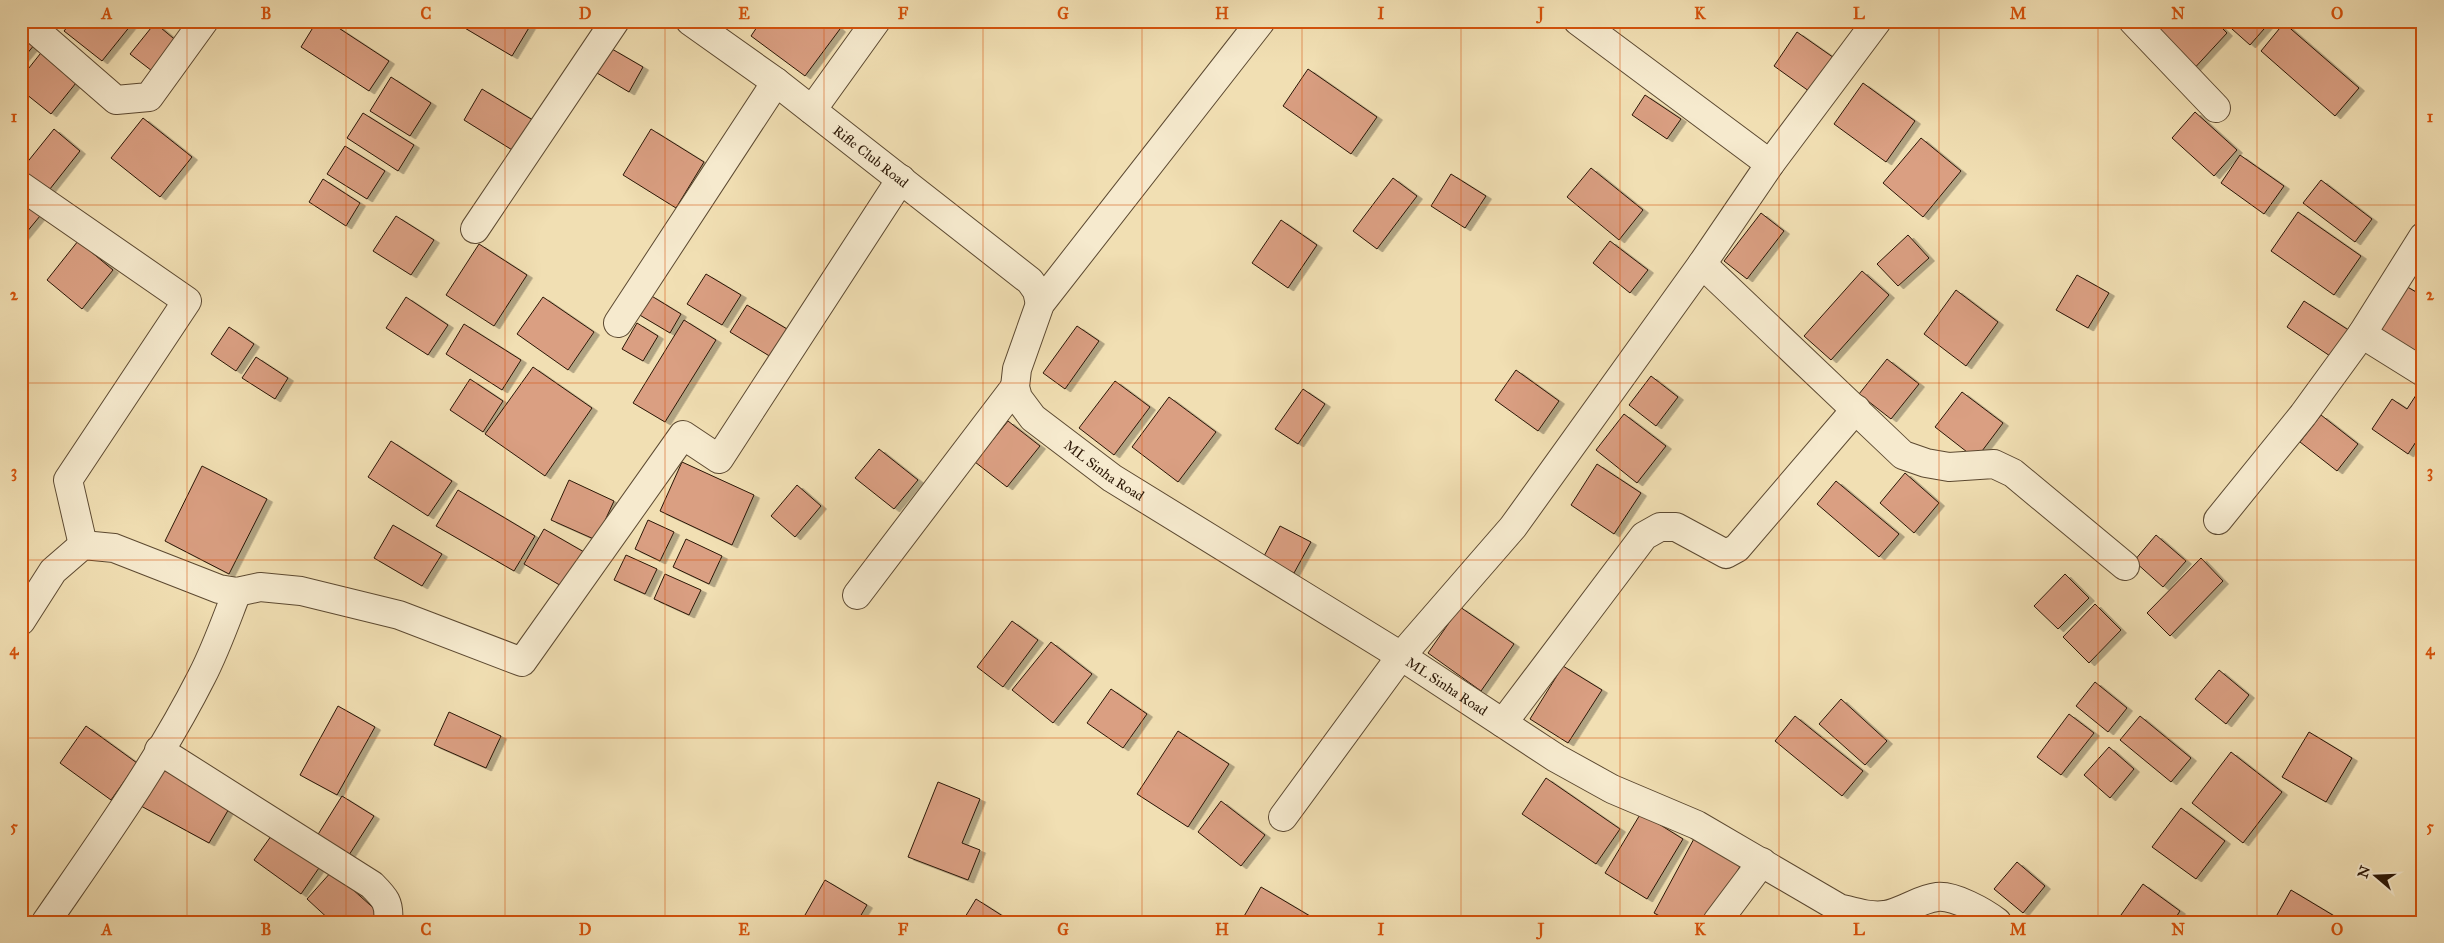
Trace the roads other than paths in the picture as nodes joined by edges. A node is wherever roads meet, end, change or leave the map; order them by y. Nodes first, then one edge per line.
1 (25, 21) edge
2 (204, 21) edge
3 (615, 21) edge
4 (690, 21) edge
5 (876, 21) edge
6 (1261, 21) edge
7 (1578, 21) edge
8 (2133, 21) edge
9 (1872, 23) edge
10 (776, 82) junction
11 (2216, 108) dead end
12 (812, 110) junction
13 (1770, 164) junction
14 (901, 179) junction
15 (21, 186) edge
16 (474, 229) dead end
17 (2423, 237) edge
18 (1702, 264) junction
19 (1040, 304) junction
20 (618, 324) dead end
21 (2362, 334) junction
22 (2423, 372) edge
23 (1014, 387) junction
24 (1856, 409) junction
25 (2218, 520) dead end
26 (83, 544) junction
27 (2125, 566) dead end
28 (237, 592) junction
29 (856, 595) dead end
30 (21, 621) edge
31 (1401, 656) junction
32 (1503, 723) junction
33 (159, 750) junction
34 (1283, 817) dead end
35 (1762, 862) junction
36 (46, 922) edge
37 (388, 922) edge
38 (1717, 922) edge
39 (1726, 922) edge
40 (1997, 922) edge

1 - 2 street
3 - 16 street
4 - 10 street, Rifle Club Road
5 - 12 street
6 - 19 street
7 - 13 street
8 - 11 street
9 - 13 street
10 - 12 street, Rifle Club Road
10 - 20 street
12 - 14 street, Rifle Club Road
13 - 18 street
14 - 19 street, Rifle Club Road
14 - 28 street
15 - 26 street
17 - 21 street
18 - 24 street
18 - 31 street
19 - 23 street
21 - 22 street
21 - 25 street
23 - 29 street
23 - 31 street, ML Sinha Road
24 - 27 street
24 - 32 street
26 - 28 street
26 - 30 street
28 - 33 street
31 - 32 street, ML Sinha Road
31 - 34 street
32 - 35 street, ML Sinha Road
33 - 36 street
33 - 37 street
35 - 38 street
35 - 39 street
35 - 40 street, ML Sinha Road

